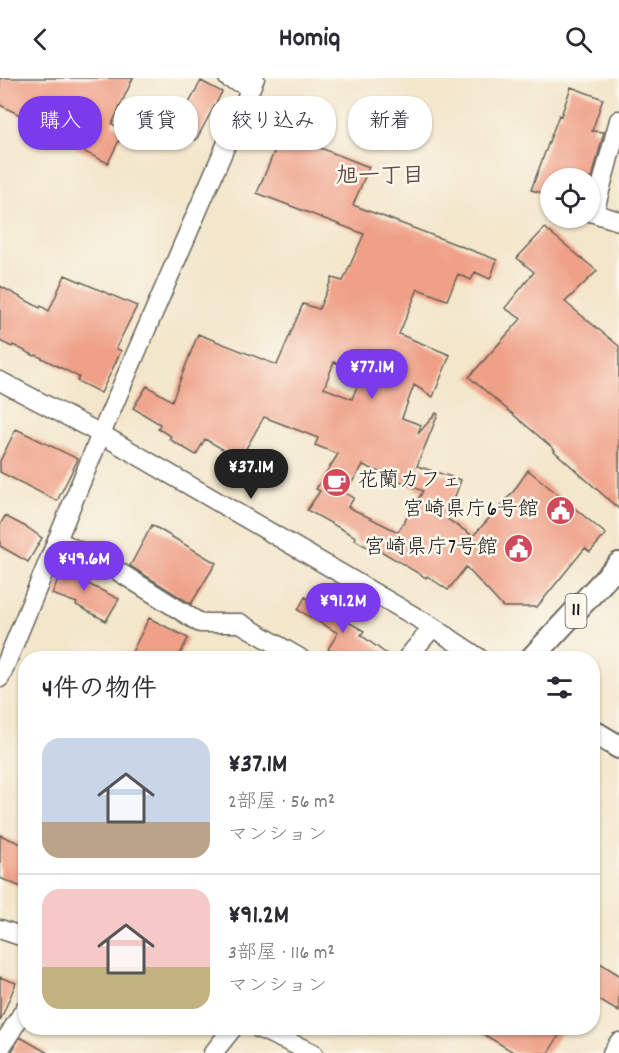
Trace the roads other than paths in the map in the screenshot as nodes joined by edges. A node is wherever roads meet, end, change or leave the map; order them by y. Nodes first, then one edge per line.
1 (228, 78) edge
2 (253, 82) edge
3 (619, 120) edge
4 (600, 185) edge
5 (600, 215) edge
6 (619, 221) edge
7 (0, 381) edge
8 (101, 434) junction
9 (57, 540) junction
10 (619, 564) edge
11 (433, 627) junction
12 (5, 649) edge
13 (288, 651) edge
14 (413, 651) edge
15 (468, 651) edge
16 (538, 651) edge
17 (0, 678) edge
18 (600, 736) edge
19 (619, 747) edge
20 (0, 929) edge
21 (18, 935) edge
22 (18, 1019) edge
23 (227, 1035) edge
24 (273, 1035) edge
25 (619, 1042) edge
26 (0, 1049) edge
27 (213, 1053) edge
28 (312, 1053) edge
29 (612, 1053) edge

1 - 2 street
2 - 8 street
3 - 4 street
5 - 6 street
7 - 8 street
8 - 9 street
8 - 11 street
9 - 12 street
9 - 13 street
10 - 16 main road, 11
11 - 14 street
11 - 15 street
12 - 17 street
18 - 19 main road
20 - 21 street
22 - 26 street
23 - 27 street
24 - 28 street
25 - 29 street

